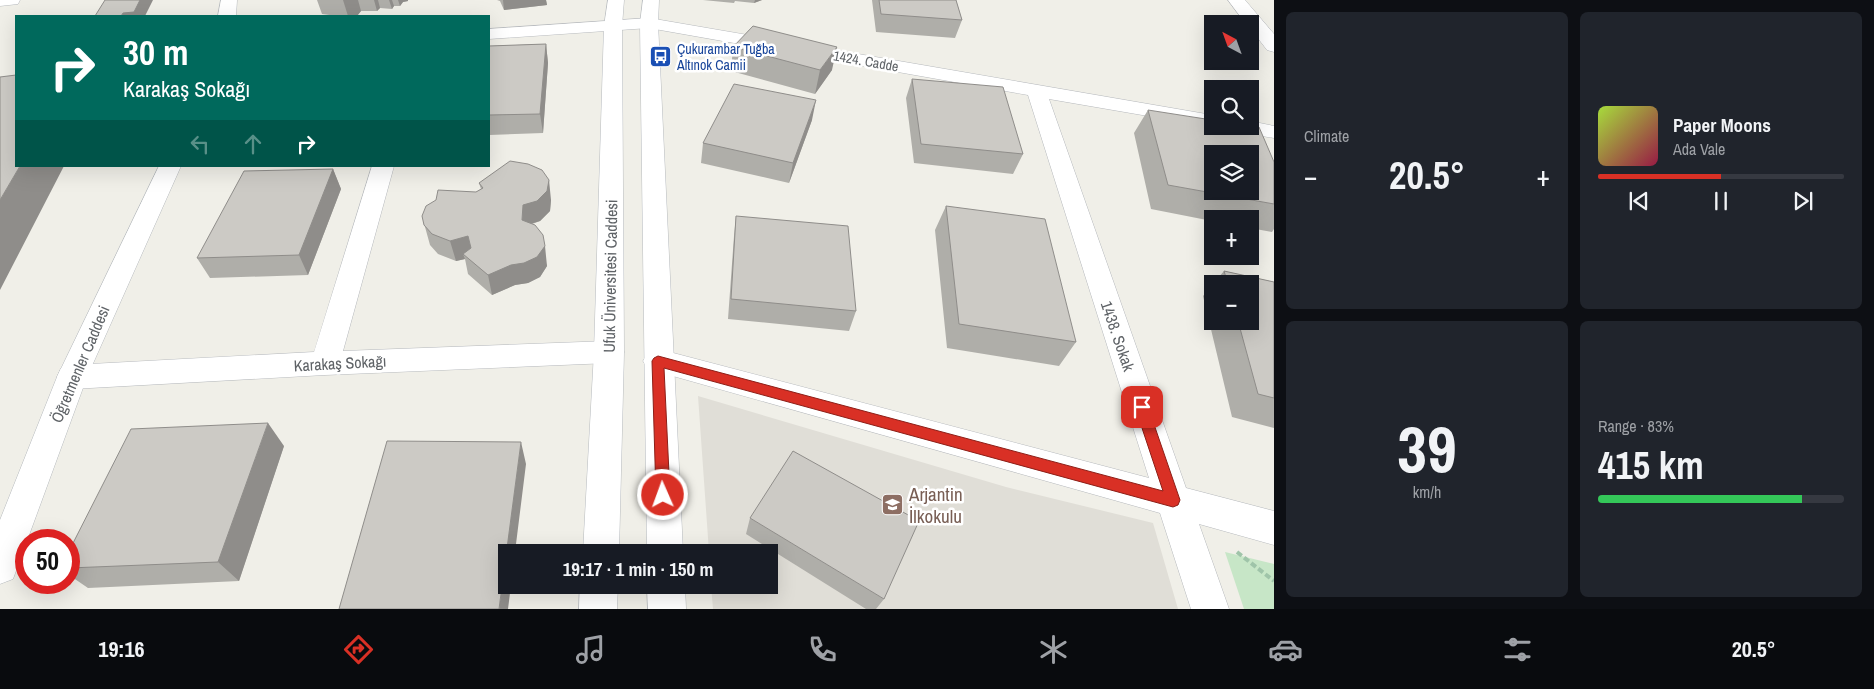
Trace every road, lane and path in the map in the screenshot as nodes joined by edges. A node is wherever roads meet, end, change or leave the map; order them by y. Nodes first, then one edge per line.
1 (12, 0) edge
2 (229, 0) edge
3 (1236, 0) edge
4 (0, 1) edge
5 (650, 11) edge
6 (614, 13) edge
7 (227, 15) edge
8 (490, 34) edge
9 (1274, 46) edge
10 (1036, 90) junction
11 (1204, 121) edge
12 (1259, 129) edge
13 (1274, 132) edge
14 (170, 167) edge
15 (384, 167) edge
16 (609, 352) junction
17 (658, 361) junction
18 (325, 363) junction
19 (72, 377) junction
20 (1173, 500) junction
21 (1274, 528) edge
22 (600, 544) edge
23 (665, 544) edge
24 (0, 566) edge
25 (599, 594) edge
26 (666, 594) edge
27 (598, 609) edge
28 (667, 609) edge
29 (1210, 609) edge

1 - 4 street
2 - 7 street
3 - 9 street
5 - 6 street, 1424. Cadde
5 - 10 street, 1424. Cadde
5 - 17 street
6 - 8 street, 1424. Cadde
6 - 16 street, Ufuk Üniversitesi Caddesi
10 - 11 street, 1424. Cadde
10 - 20 street, 1438. Sokak
12 - 13 street
14 - 19 street, Öğretmenler Caddesi
15 - 18 street
16 - 18 street, Karakaş Sokağı
16 - 22 street, Ufuk Üniversitesi Caddesi
17 - 20 street
17 - 23 street
18 - 19 street, Karakaş Sokağı
19 - 24 street, Öğretmenler Caddesi
20 - 21 street
20 - 29 street, 1438. Sokak
25 - 27 street
26 - 28 street

